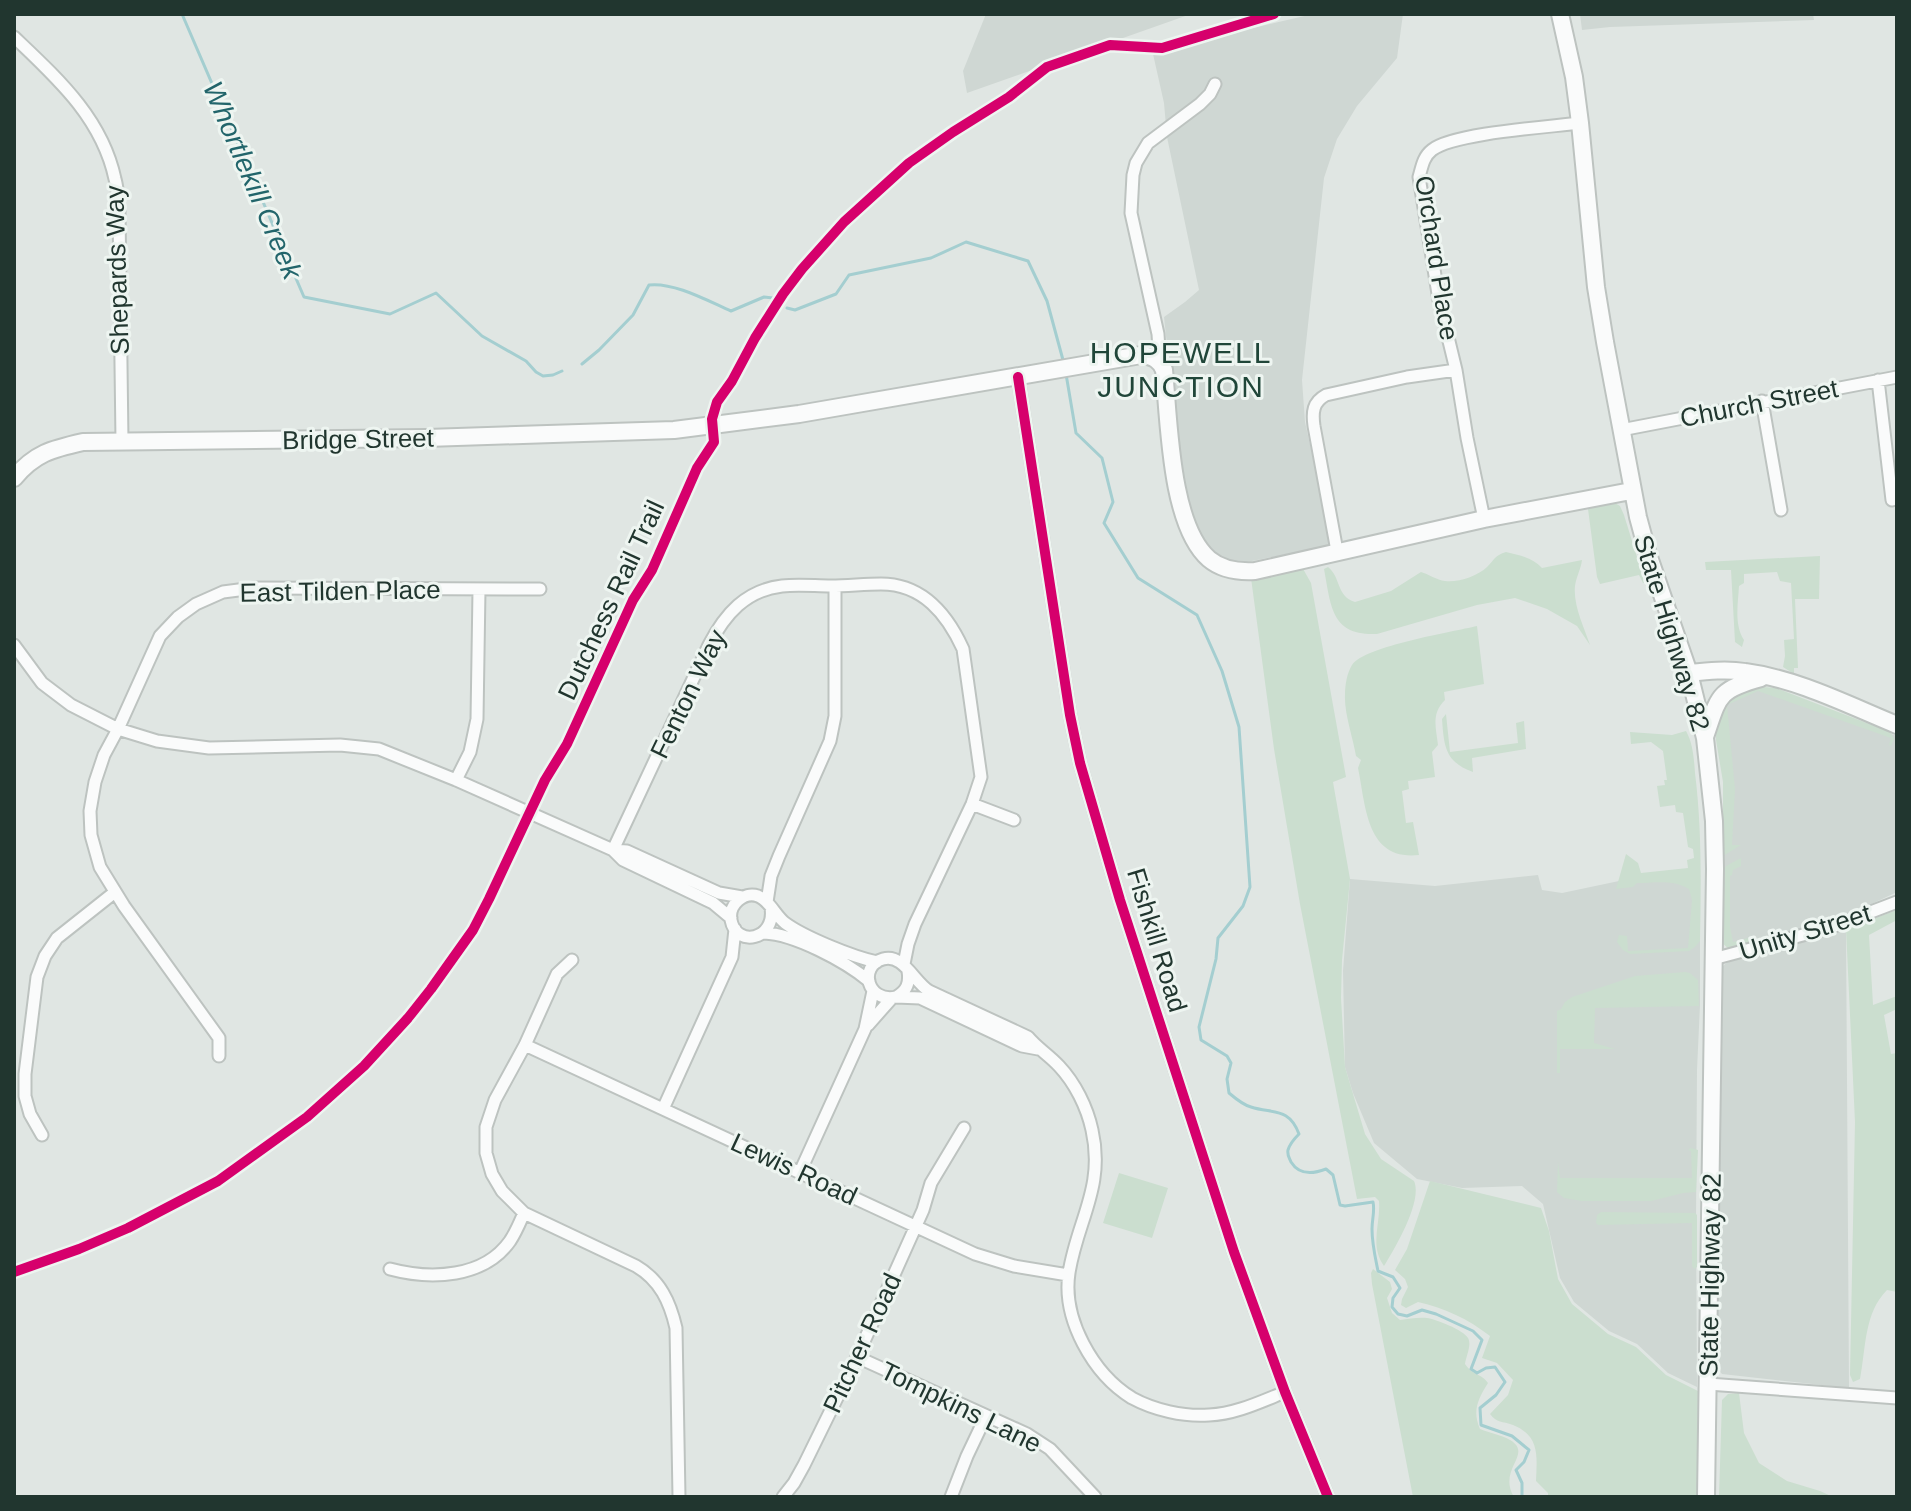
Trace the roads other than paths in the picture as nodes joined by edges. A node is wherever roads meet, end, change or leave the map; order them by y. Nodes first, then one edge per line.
1 (1560, 14) edge
2 (14, 37) edge
3 (1215, 84) dead end
4 (1580, 123) junction
5 (1155, 359) junction
6 (1456, 370) junction
7 (1018, 377) junction
8 (1897, 377) edge
9 (1878, 380) junction
10 (1762, 401) junction
11 (1621, 430) junction
12 (122, 441) junction
13 (14, 478) edge
14 (1631, 491) junction
15 (1892, 500) dead end
16 (1781, 510) dead end
17 (1484, 519) junction
18 (1337, 551) junction
19 (835, 586) junction
20 (540, 589) dead end
21 (479, 590) junction
22 (14, 645) edge
23 (1689, 673) junction
24 (1768, 676) junction
25 (1897, 725) edge
26 (118, 729) junction
27 (1705, 738) junction
28 (456, 780) junction
29 (972, 804) junction
30 (1014, 820) dead end
31 (613, 850) junction
32 (779, 856) junction
33 (115, 892) junction
34 (745, 896) junction
35 (1897, 902) edge
36 (769, 905) junction
37 (733, 924) junction
38 (915, 924) junction
39 (759, 935) junction
40 (732, 957) junction
41 (1713, 959) junction
42 (572, 960) dead end
43 (882, 960) junction
44 (906, 968) junction
45 (871, 986) junction
46 (894, 998) junction
47 (865, 1029) junction
48 (525, 1045) junction
49 (1038, 1049) junction
50 (219, 1056) dead end
51 (663, 1109) junction
52 (964, 1128) dead end
53 (42, 1135) dead end
54 (800, 1172) junction
55 (524, 1213) junction
56 (915, 1227) junction
57 (390, 1269) dead end
58 (1068, 1275) junction
59 (857, 1357) junction
60 (1708, 1384) junction
61 (1285, 1392) junction
62 (1897, 1398) edge
63 (986, 1416) junction
64 (679, 1497) edge
65 (783, 1497) edge
66 (951, 1497) edge
67 (1095, 1497) edge
68 (1328, 1497) edge
69 (1706, 1497) edge

1 - 4 main road, State Highway 82
2 - 12 street, Shepards Way
3 - 5 street
4 - 6 street, Orchard Place
4 - 11 main road, State Highway 82
5 - 7 main road, Bridge Street
5 - 18 main road
6 - 17 street, Orchard Place
6 - 18 street
7 - 12 main road, Bridge Street
7 - 61 street, Fishkill Road
8 - 9 street, Church Street
9 - 10 street, Church Street
9 - 15 street
10 - 11 street, Church Street
10 - 16 street
11 - 14 main road, State Highway 82
12 - 13 main road, Bridge Street
14 - 17 main road
14 - 23 main road, State Highway 82
17 - 18 main road
19 - 29 street, Fenton Way
19 - 31 street, Fenton Way
19 - 32 street
20 - 21 street, East Tilden Place
21 - 26 street, East Tilden Place
21 - 28 street
22 - 26 street
23 - 24 main road
23 - 27 main road, State Highway 82
24 - 25 main road
24 - 27 main road
26 - 28 street
26 - 33 street, East Tilden Place
27 - 41 main road, State Highway 82
28 - 31 street
29 - 30 street
29 - 38 street, Fenton Way
31 - 34 street
31 - 37 street
32 - 34 street
32 - 36 street
33 - 50 street, East Tilden Place
33 - 53 street
34 - 36 street
34 - 37 street
35 - 41 street, Unity Street
36 - 39 street
36 - 43 street
37 - 39 street
37 - 40 street
38 - 43 street, Fenton Way
38 - 44 street, Fenton Way
39 - 40 street
39 - 45 street
40 - 51 street
41 - 60 main road, State Highway 82
42 - 48 street
43 - 44 street
43 - 45 street
44 - 46 street
44 - 49 street
45 - 46 street
45 - 47 street
46 - 47 street
46 - 49 street
47 - 54 street
48 - 51 street, Lewis Road
48 - 55 street
49 - 58 street
51 - 54 street, Lewis Road
52 - 56 street, Pitcher Road
54 - 56 street, Lewis Road
55 - 57 street
55 - 64 street
56 - 58 street, Lewis Road
56 - 59 street, Pitcher Road
58 - 61 street
59 - 63 street, Tompkins Lane
59 - 65 street, Pitcher Road
60 - 62 street
60 - 69 main road, State Highway 82
61 - 68 street, Fishkill Road
63 - 66 street
63 - 67 street, Tompkins Lane

